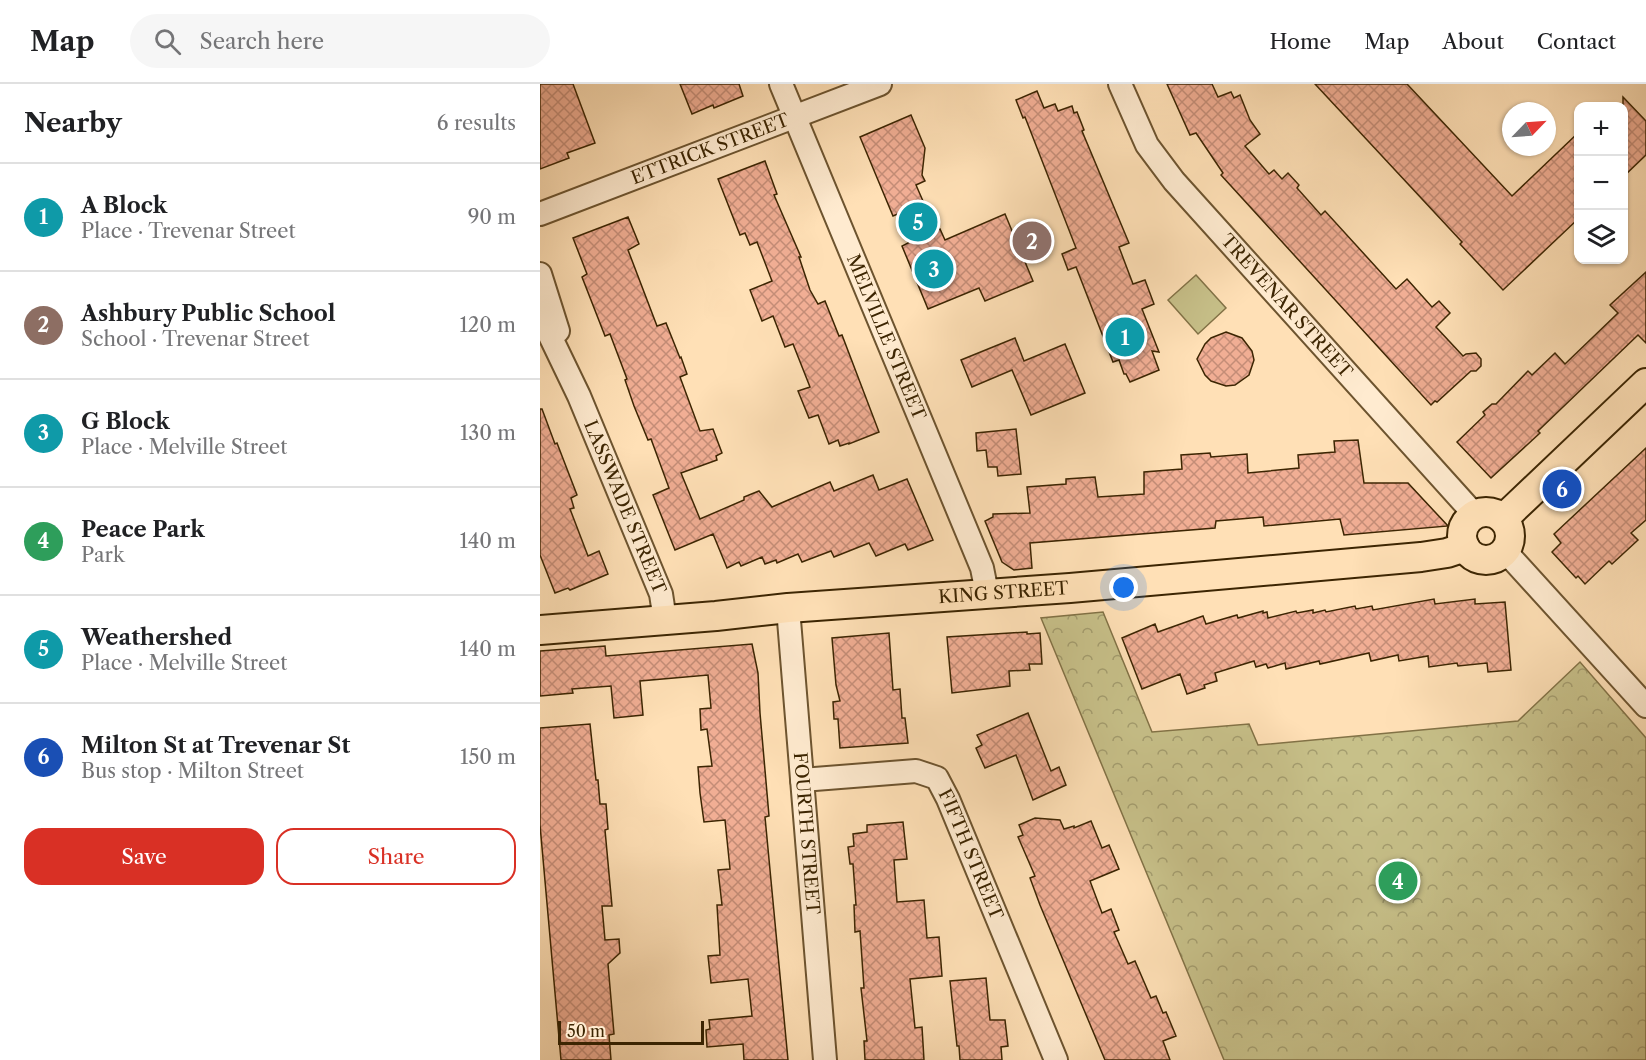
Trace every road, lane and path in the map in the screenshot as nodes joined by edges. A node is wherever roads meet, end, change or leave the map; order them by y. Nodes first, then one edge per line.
1 (781, 84) edge
2 (880, 84) edge
3 (1120, 84) edge
4 (794, 116) junction
5 (540, 214) edge
6 (540, 274) edge
7 (540, 315) edge
8 (1646, 383) edge
9 (579, 396) junction
10 (1474, 515) junction
11 (1503, 519) junction
12 (1465, 547) junction
13 (1505, 550) junction
14 (987, 593) junction
15 (788, 608) junction
16 (665, 620) junction
17 (540, 630) edge
18 (1646, 706) edge
19 (802, 780) junction
20 (825, 1060) edge
21 (1056, 1060) edge

1 - 4 street, MELVILLE STREET
2 - 4 street, ETTRICK STREET
3 - 10 street, TREVENAR STREET
4 - 5 street, ETTRICK STREET
4 - 14 street, MELVILLE STREET
6 - 9 street, LASSWADE STREET
7 - 9 street, LASSWADE STREET
8 - 11 main road
9 - 16 street, LASSWADE STREET
10 - 11 main road
10 - 12 main road
11 - 13 main road
12 - 13 main road
12 - 14 main road, KING STREET
13 - 18 street
14 - 15 main road, KING STREET
15 - 16 main road, KING STREET
15 - 19 street, FOURTH STREET
16 - 17 main road, KING STREET
19 - 20 street, FOURTH STREET
19 - 21 street, FIFTH STREET

